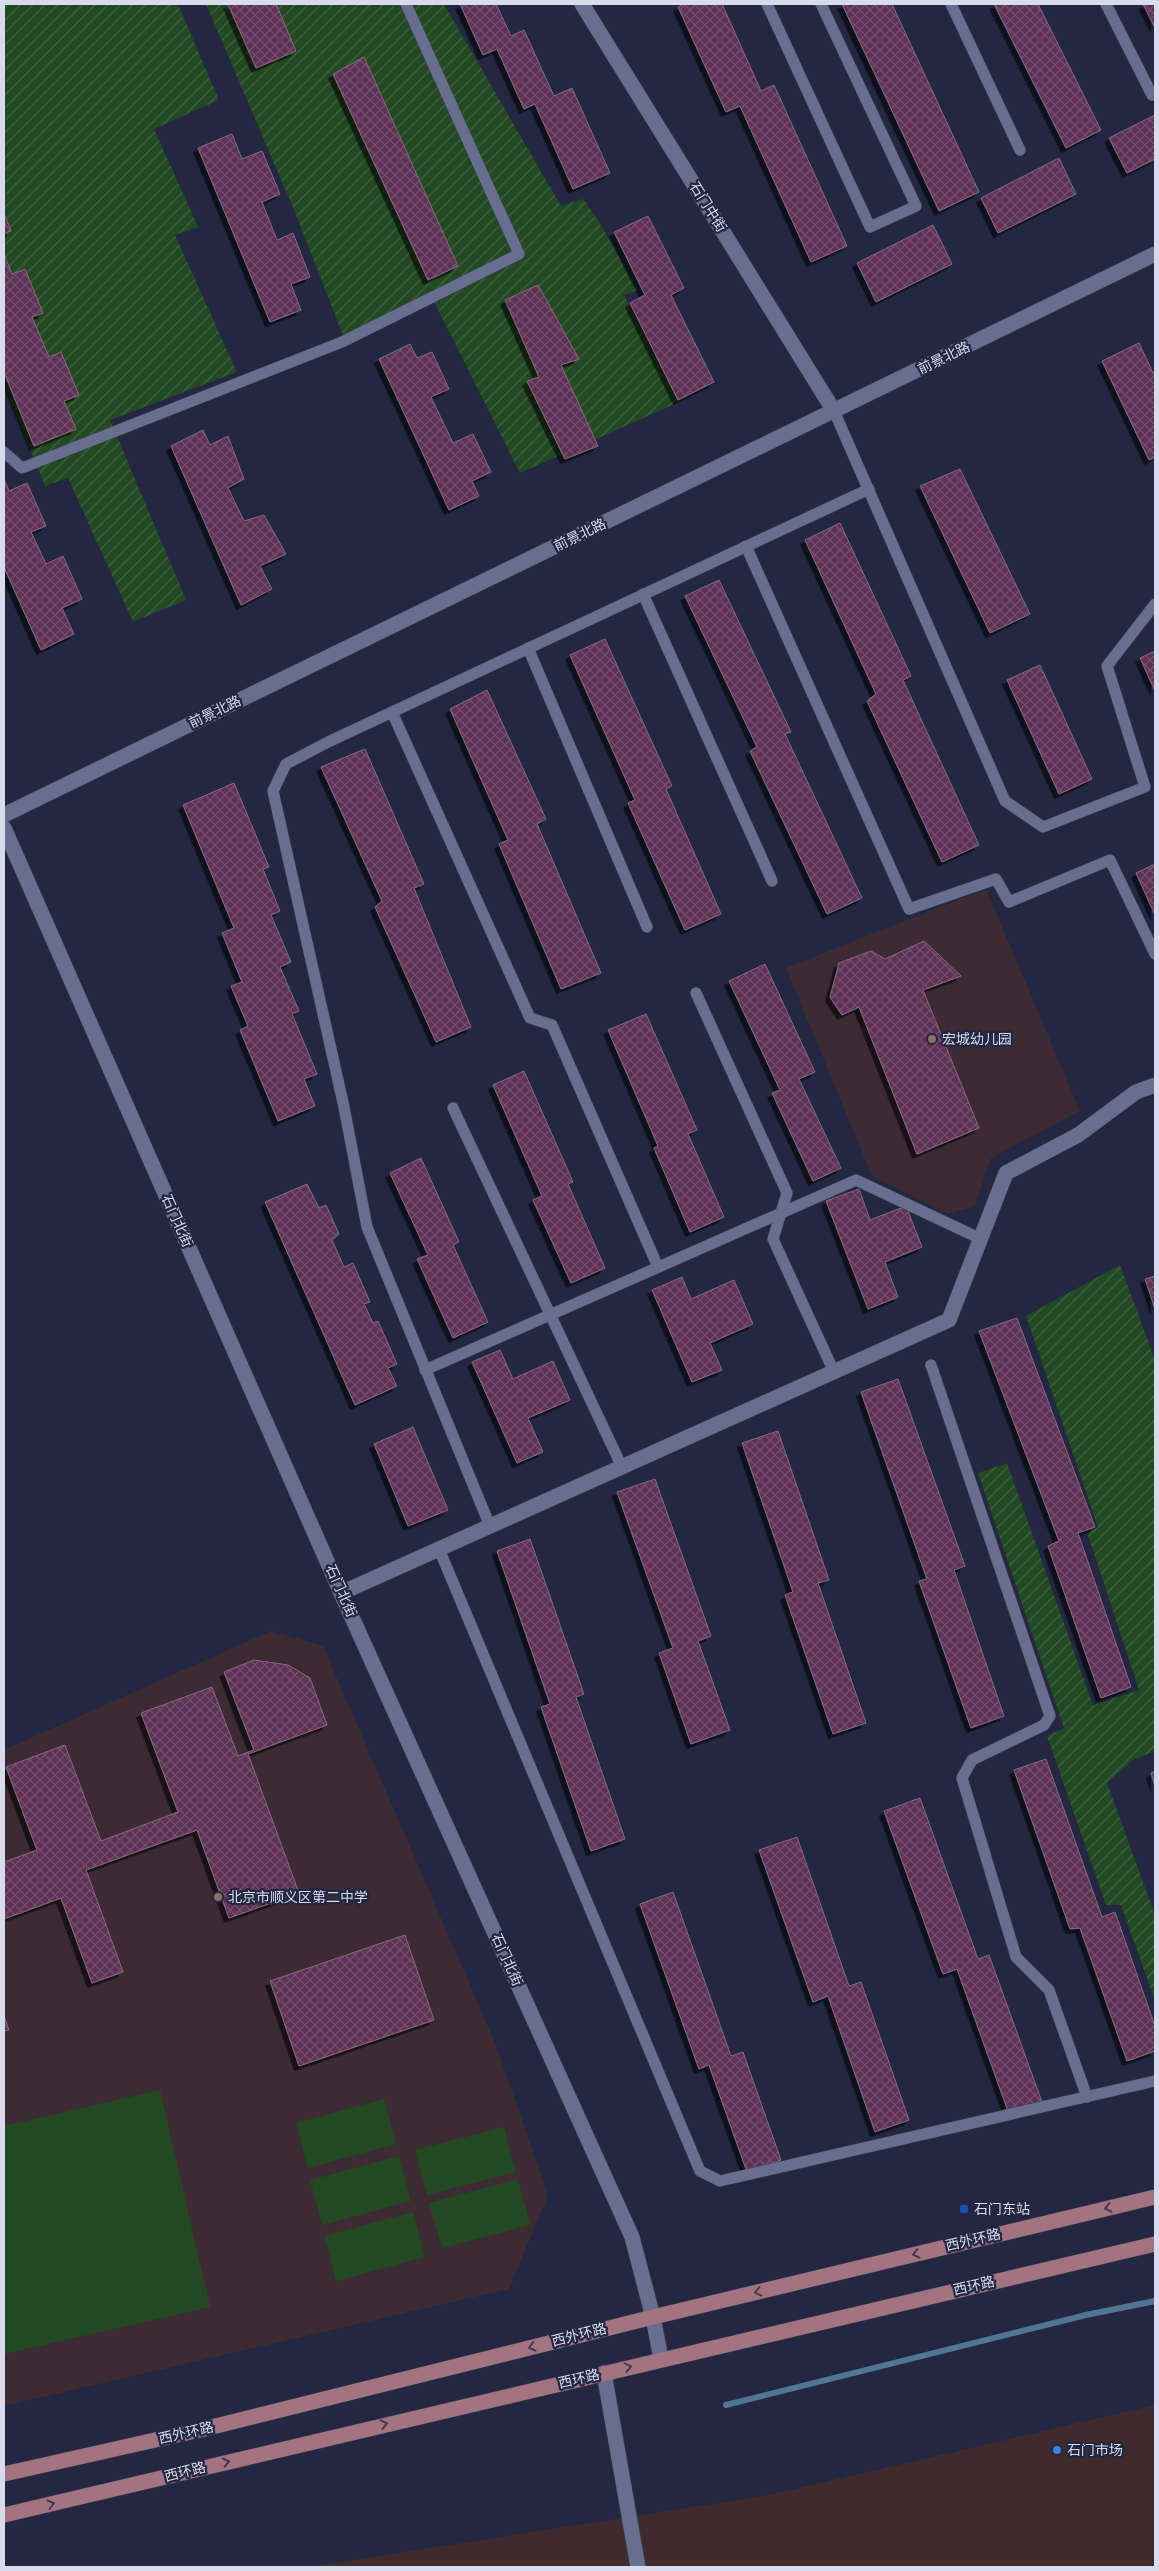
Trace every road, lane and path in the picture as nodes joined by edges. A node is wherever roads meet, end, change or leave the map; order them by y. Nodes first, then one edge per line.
1 (406, 4) edge
2 (582, 4) edge
3 (767, 4) edge
4 (821, 4) edge
5 (951, 4) edge
6 (1106, 4) edge
7 (1152, 95) dead end
8 (1020, 150) dead end
9 (1155, 254) edge
10 (834, 411) junction
11 (4, 452) edge
12 (869, 489) junction
13 (746, 546) junction
14 (643, 594) junction
15 (1155, 604) edge
16 (528, 648) junction
17 (392, 712) junction
18 (4, 815) edge
19 (4, 828) edge
20 (772, 881) dead end
21 (647, 927) dead end
22 (1155, 954) edge
23 (696, 993) dead end
24 (1155, 1085) edge
25 (453, 1108) dead end
26 (781, 1213) junction
27 (981, 1239) junction
28 (658, 1267) junction
29 (550, 1314) junction
30 (930, 1364) dead end
31 (425, 1370) junction
32 (834, 1372) junction
33 (622, 1467) junction
34 (490, 1526) junction
35 (439, 1549) junction
36 (341, 1593) junction
37 (1155, 2081) edge
38 (1087, 2097) junction
39 (1155, 2196) edge
40 (1155, 2244) edge
41 (653, 2317) junction
42 (661, 2359) junction
43 (604, 2373) junction
44 (4, 2474) edge
45 (4, 2515) edge
46 (638, 2567) edge

1 - 11 lane
2 - 10 street, 石门中街
3 - 4 lane
5 - 8 lane
6 - 7 lane
9 - 10 street, 前景北路
10 - 12 lane
10 - 18 street, 前景北路
12 - 13 lane
12 - 15 lane
13 - 14 lane
13 - 22 lane
14 - 16 lane
14 - 20 lane
16 - 17 lane
16 - 21 lane
17 - 28 lane
17 - 31 lane
19 - 36 street, 石门北街
23 - 26 lane
24 - 27 street
25 - 29 lane
26 - 27 lane
26 - 28 lane
26 - 32 lane
27 - 32 street
28 - 29 lane
29 - 31 lane
29 - 33 lane
30 - 38 lane
31 - 34 lane
32 - 33 street
33 - 34 street
34 - 35 street
35 - 36 street
35 - 38 lane
36 - 41 street, 石门北街
37 - 38 lane
39 -> 41 main road, 西外环路
40 - 42 main road, 西环路
41 - 42 street, 石门北街
41 -> 44 main road, 西外环路
43 -> 42 main road, 西环路
45 -> 43 main road, 西环路
43 - 46 street

